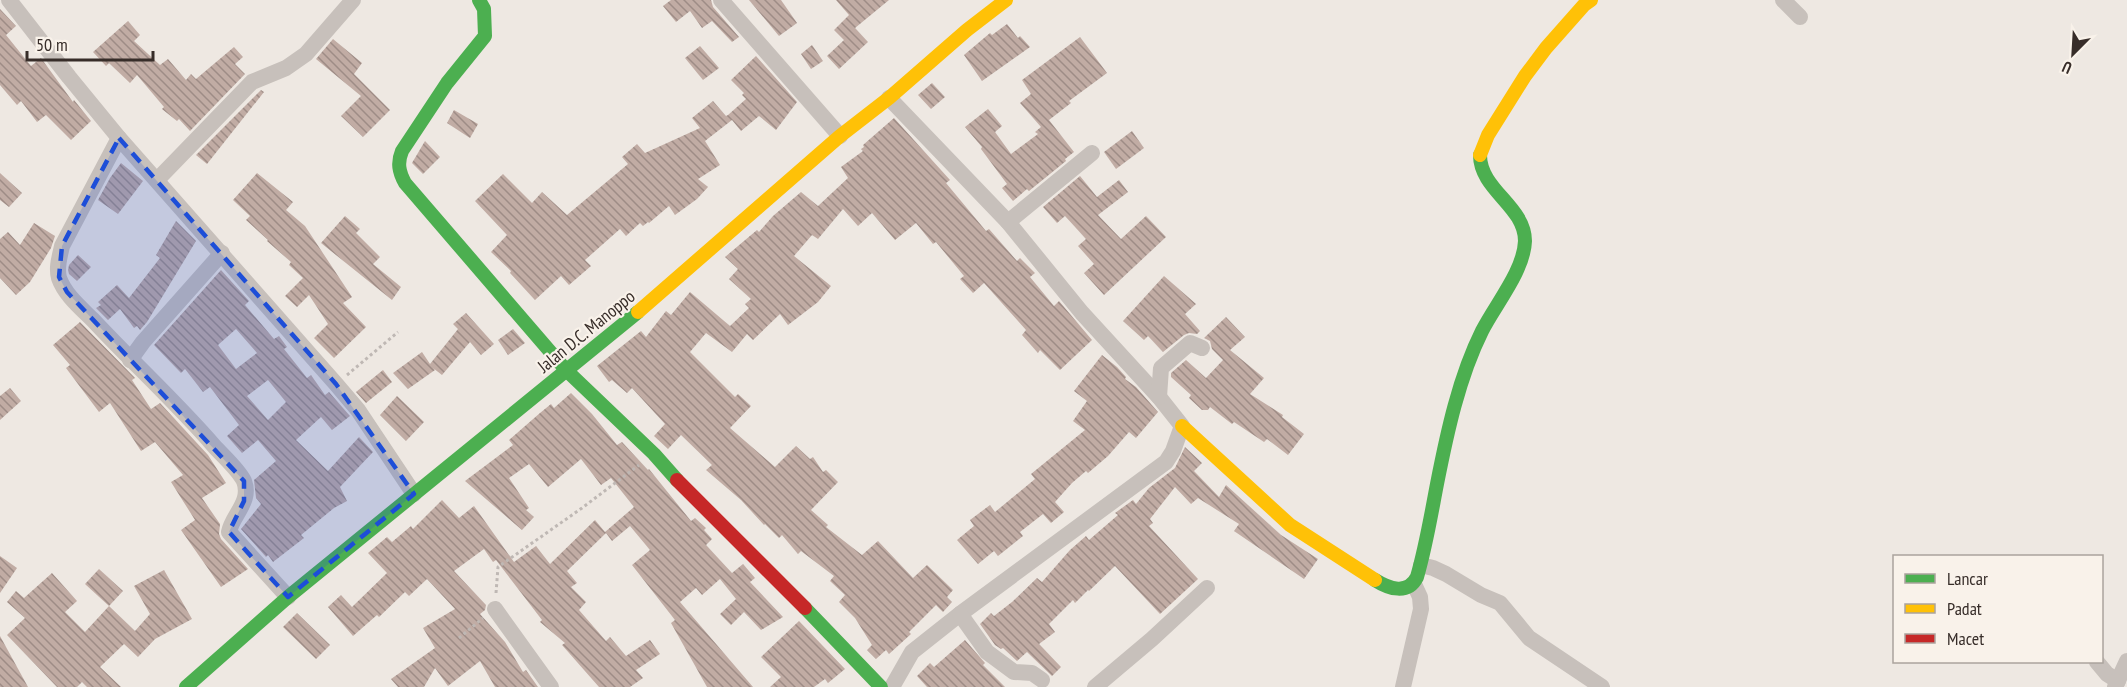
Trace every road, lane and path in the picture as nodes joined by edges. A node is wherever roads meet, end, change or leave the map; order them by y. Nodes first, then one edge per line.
1 (9, 0) edge
2 (353, 0) edge
3 (479, 0) edge
4 (721, 0) edge
5 (1006, 0) edge
6 (1783, 0) edge
7 (1585, 2) edge
8 (1800, 17) dead end
9 (889, 98) junction
10 (840, 136) junction
11 (120, 138) junction
12 (1092, 153) dead end
13 (157, 180) junction
14 (1008, 222) junction
15 (222, 253) junction
16 (398, 332) dead end
17 (1202, 348) dead end
18 (130, 360) junction
19 (566, 370) junction
20 (336, 384) junction
21 (1159, 398) junction
22 (1182, 426) junction
23 (654, 454) junction
24 (414, 494) junction
25 (1421, 565) junction
26 (1414, 584) junction
27 (1207, 588) dead end
28 (288, 597) junction
29 (495, 609) junction
30 (960, 614) junction
31 (459, 638) dead end
32 (2127, 661) edge
33 (2098, 663) edge
34 (1042, 680) dead end
35 (2117, 684) edge
36 (186, 687) edge
37 (551, 687) edge
38 (881, 687) edge
39 (892, 687) edge
40 (1095, 687) edge
41 (1403, 687) edge
42 (1602, 687) edge

1 - 11 street
2 - 13 street
3 - 19 main road
4 - 10 street
5 - 9 main road, Jalan D.C. Manoppo
6 - 8 street
7 - 25 main road
9 - 10 main road, Jalan D.C. Manoppo
9 - 14 street
10 - 19 main road, Jalan D.C. Manoppo
11 - 13 street
11 - 18 street
12 - 14 street
13 - 15 street
14 - 21 street
15 - 18 street
15 - 20 street
16 - 20 path
17 - 21 street
18 - 28 street
19 - 23 main road
19 - 24 main road, Jalan D.C. Manoppo
20 - 24 street
21 - 22 street
22 - 26 main road
22 - 30 street
23 - 29 path
23 - 38 main road
24 - 28 main road, Jalan D.C. Manoppo
25 - 26 main road
25 - 42 street
26 - 41 street
27 - 40 street
28 - 36 main road, Jalan D.C. Manoppo
29 - 31 path
29 - 37 street
30 - 34 street
30 - 39 street
32 - 35 street
33 - 35 street

